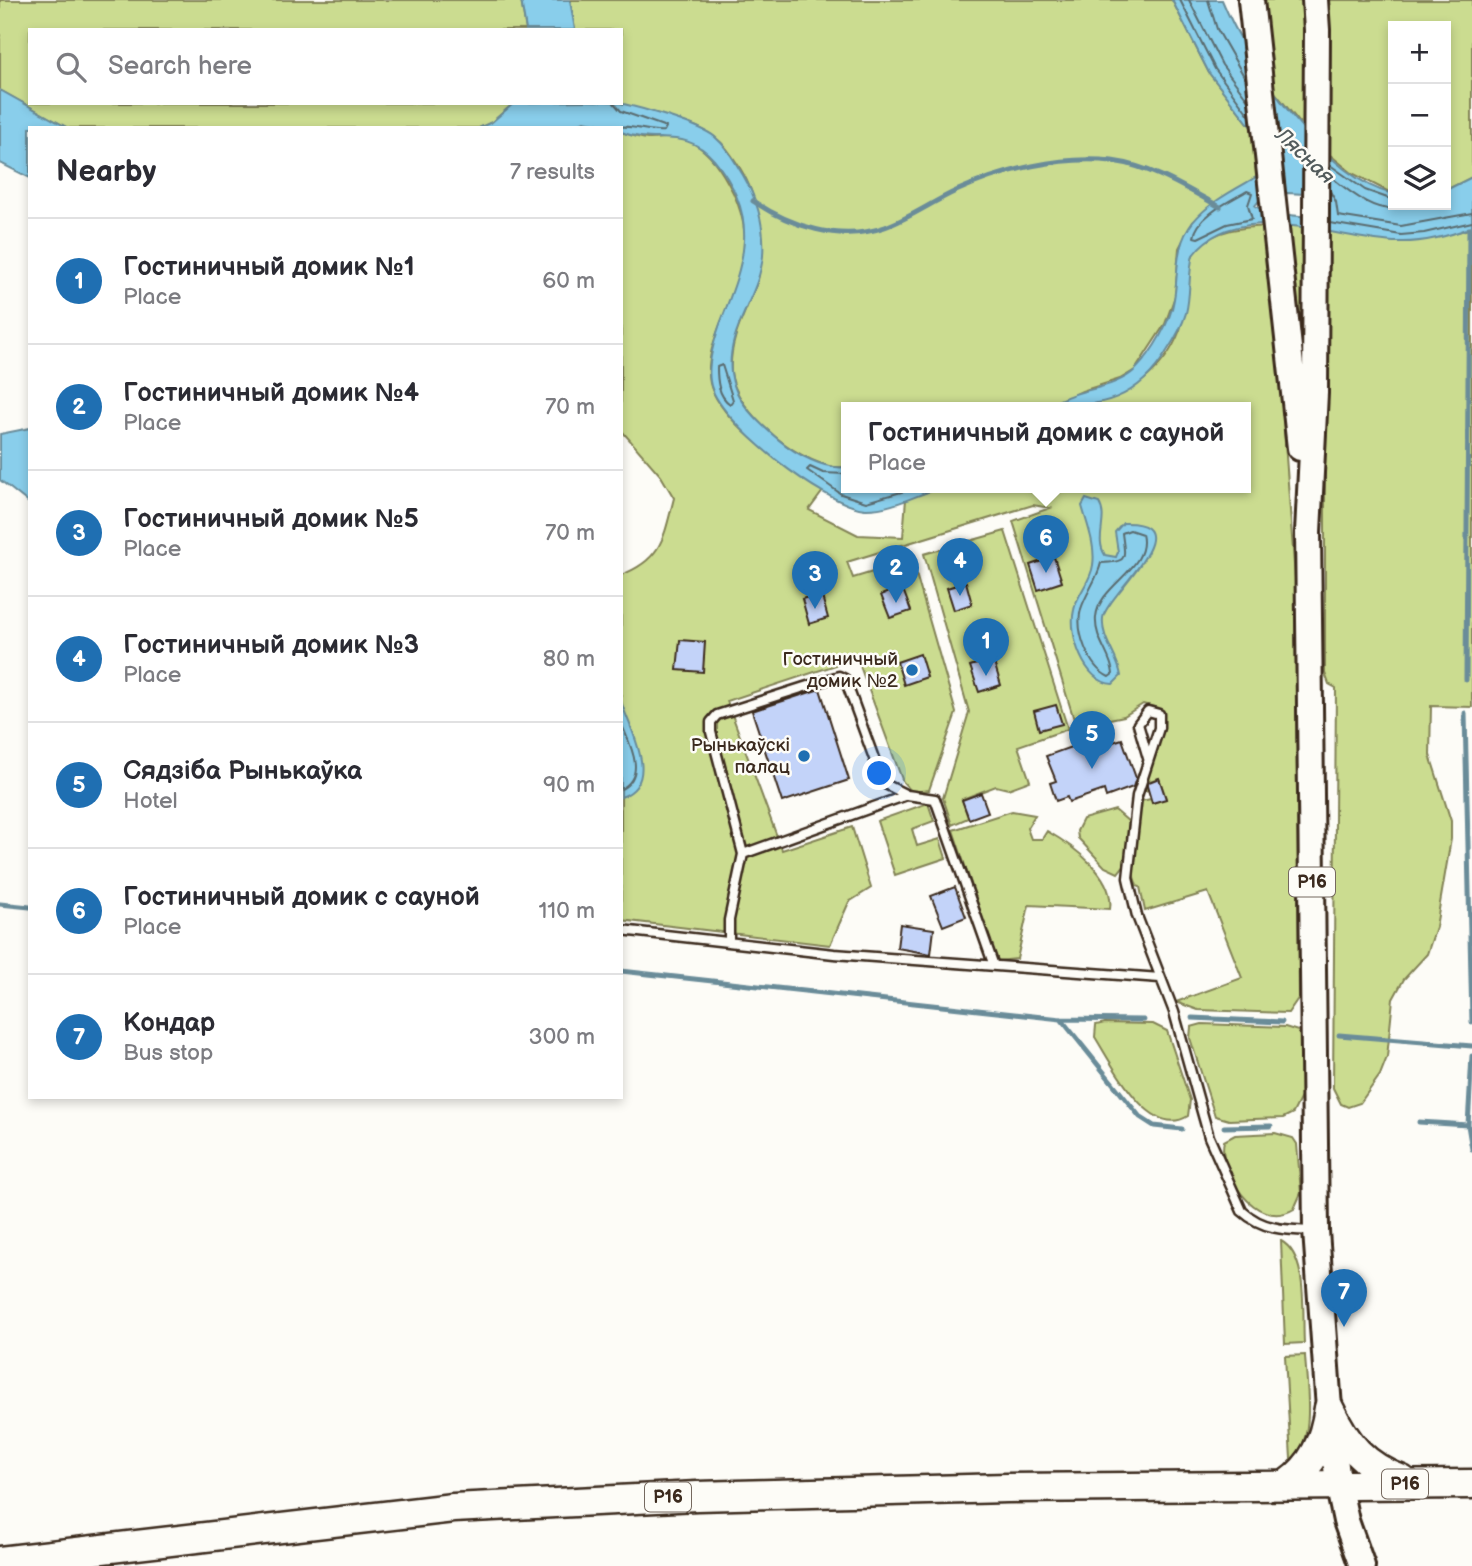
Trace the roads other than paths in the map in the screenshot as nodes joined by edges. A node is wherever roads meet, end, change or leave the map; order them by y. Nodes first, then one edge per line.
1 (1315, 0) edge
2 (1253, 10) edge
3 (1308, 532) junction
4 (1148, 758) junction
5 (907, 795) junction
6 (743, 854) junction
7 (623, 930) edge
8 (729, 942) junction
9 (993, 966) junction
10 (1160, 978) junction
11 (1316, 1231) junction
12 (1329, 1408) junction
13 (1338, 1483) junction
14 (1287, 1484) junction
15 (1415, 1484) junction
16 (1472, 1484) edge
17 (0, 1561) edge
18 (1362, 1566) edge

1 - 3 main road, Р16
2 - 3 main road, Р16
3 - 11 main road, Р16
4 - 4 lane
4 - 10 lane
5 - 6 lane
5 - 6 lane
5 - 9 lane
6 - 8 lane
7 - 8 lane
8 - 9 lane
9 - 10 lane
10 - 11 lane
11 - 12 main road, Р16
12 - 13 main road, Р16
12 - 14 highway, Р16
12 - 15 highway, Р16
13 - 14 highway, Р16
13 - 15 highway, Р16
13 - 18 main road, Р16
14 - 17 highway, Р16
15 - 16 highway, Р16

